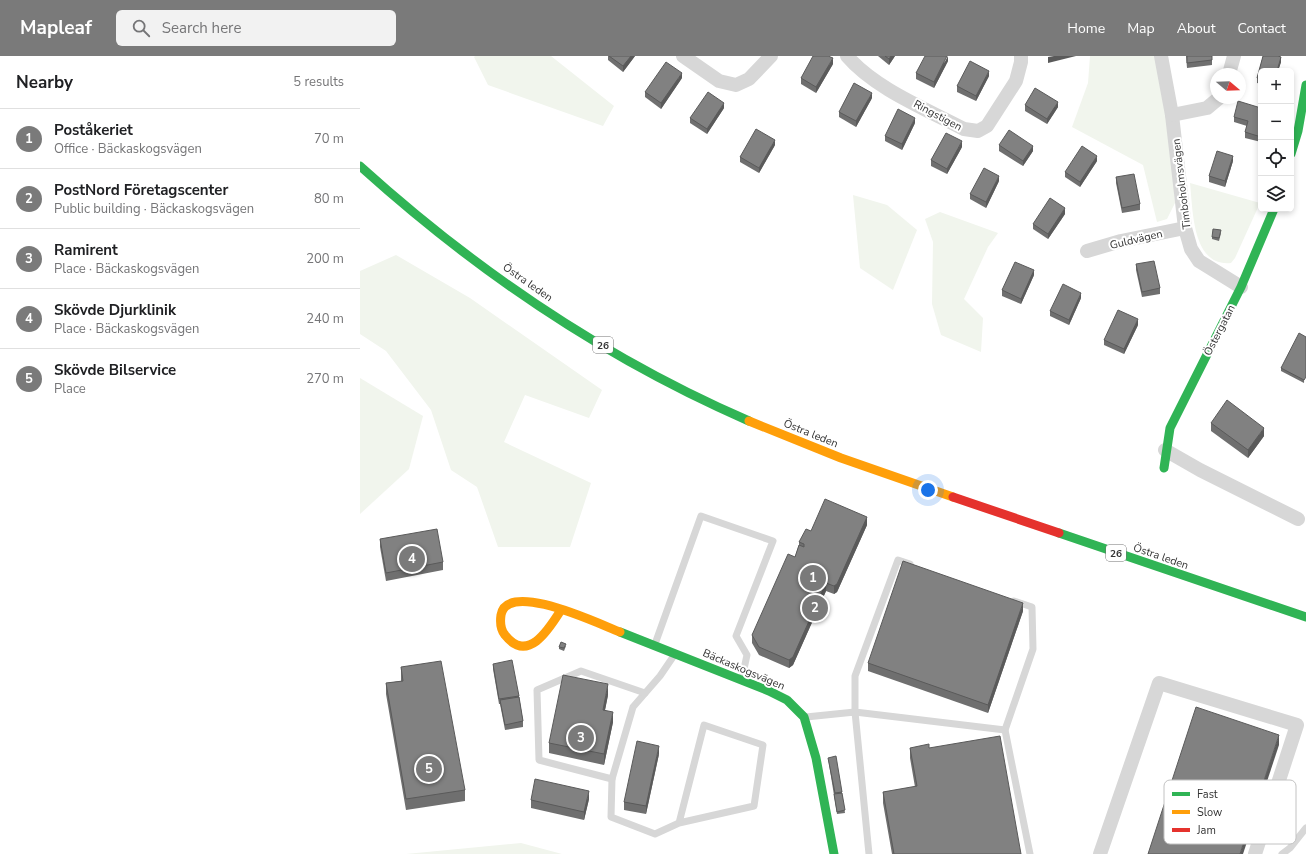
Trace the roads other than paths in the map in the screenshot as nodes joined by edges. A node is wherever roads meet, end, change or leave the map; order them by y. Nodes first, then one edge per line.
1 (683, 56) edge
2 (771, 56) edge
3 (847, 56) edge
4 (1021, 56) edge
5 (1161, 56) edge
6 (1234, 56) edge
7 (1231, 68) edge
8 (1306, 85) edge
9 (1212, 104) edge
10 (1172, 115) junction
11 (1294, 144) edge
12 (360, 166) edge
13 (1273, 212) edge
14 (1185, 228) junction
15 (1087, 251) dead end
16 (1241, 287) junction
17 (1165, 450) junction
18 (1164, 468) dead end
19 (1298, 518) dead end
20 (920, 568) edge
21 (1010, 599) edge
22 (561, 610) junction
23 (1306, 618) edge
24 (655, 645) junction
25 (675, 654) junction
26 (742, 680) junction
27 (645, 693) junction
28 (855, 712) junction
29 (804, 717) junction
30 (1301, 727) edge
31 (1005, 730) junction
32 (612, 779) junction
33 (1282, 780) edge
34 (680, 823) junction
35 (1306, 828) edge
36 (1296, 840) edge
37 (1259, 844) edge
38 (1293, 844) edge
39 (834, 854) edge
40 (869, 854) edge
41 (1030, 854) edge
42 (1100, 854) edge
43 (1255, 854) edge
44 (1282, 854) edge

1 - 2 street
3 - 4 street, Ringstigen
5 - 10 street, Timboholmsvägen
6 - 7 street
8 - 11 main road
9 - 10 street
10 - 14 street, Timboholmsvägen
12 - 23 main road, Östra leden / 26
13 - 16 main road, Östergatan
14 - 15 street, Guldvägen
14 - 16 street, Timboholmsvägen
16 - 17 main road, Östergatan
17 - 18 main road, Östergatan
17 - 19 street
20 - 28 lane
21 - 31 lane
22 - 22 main road, Bäckaskogsvägen
22 - 24 main road, Bäckaskogsvägen
24 - 25 main road, Bäckaskogsvägen
24 - 26 lane
25 - 26 main road, Bäckaskogsvägen
25 - 27 lane
26 - 29 main road, Bäckaskogsvägen
27 - 32 lane
27 - 32 lane
28 - 29 lane
28 - 31 lane
28 - 40 lane
29 - 39 main road, Bäckaskogsvägen
30 - 33 street
30 - 42 street
31 - 41 lane
32 - 34 lane
34 - 34 lane
35 - 36 lane
37 - 43 street
38 - 44 lane

